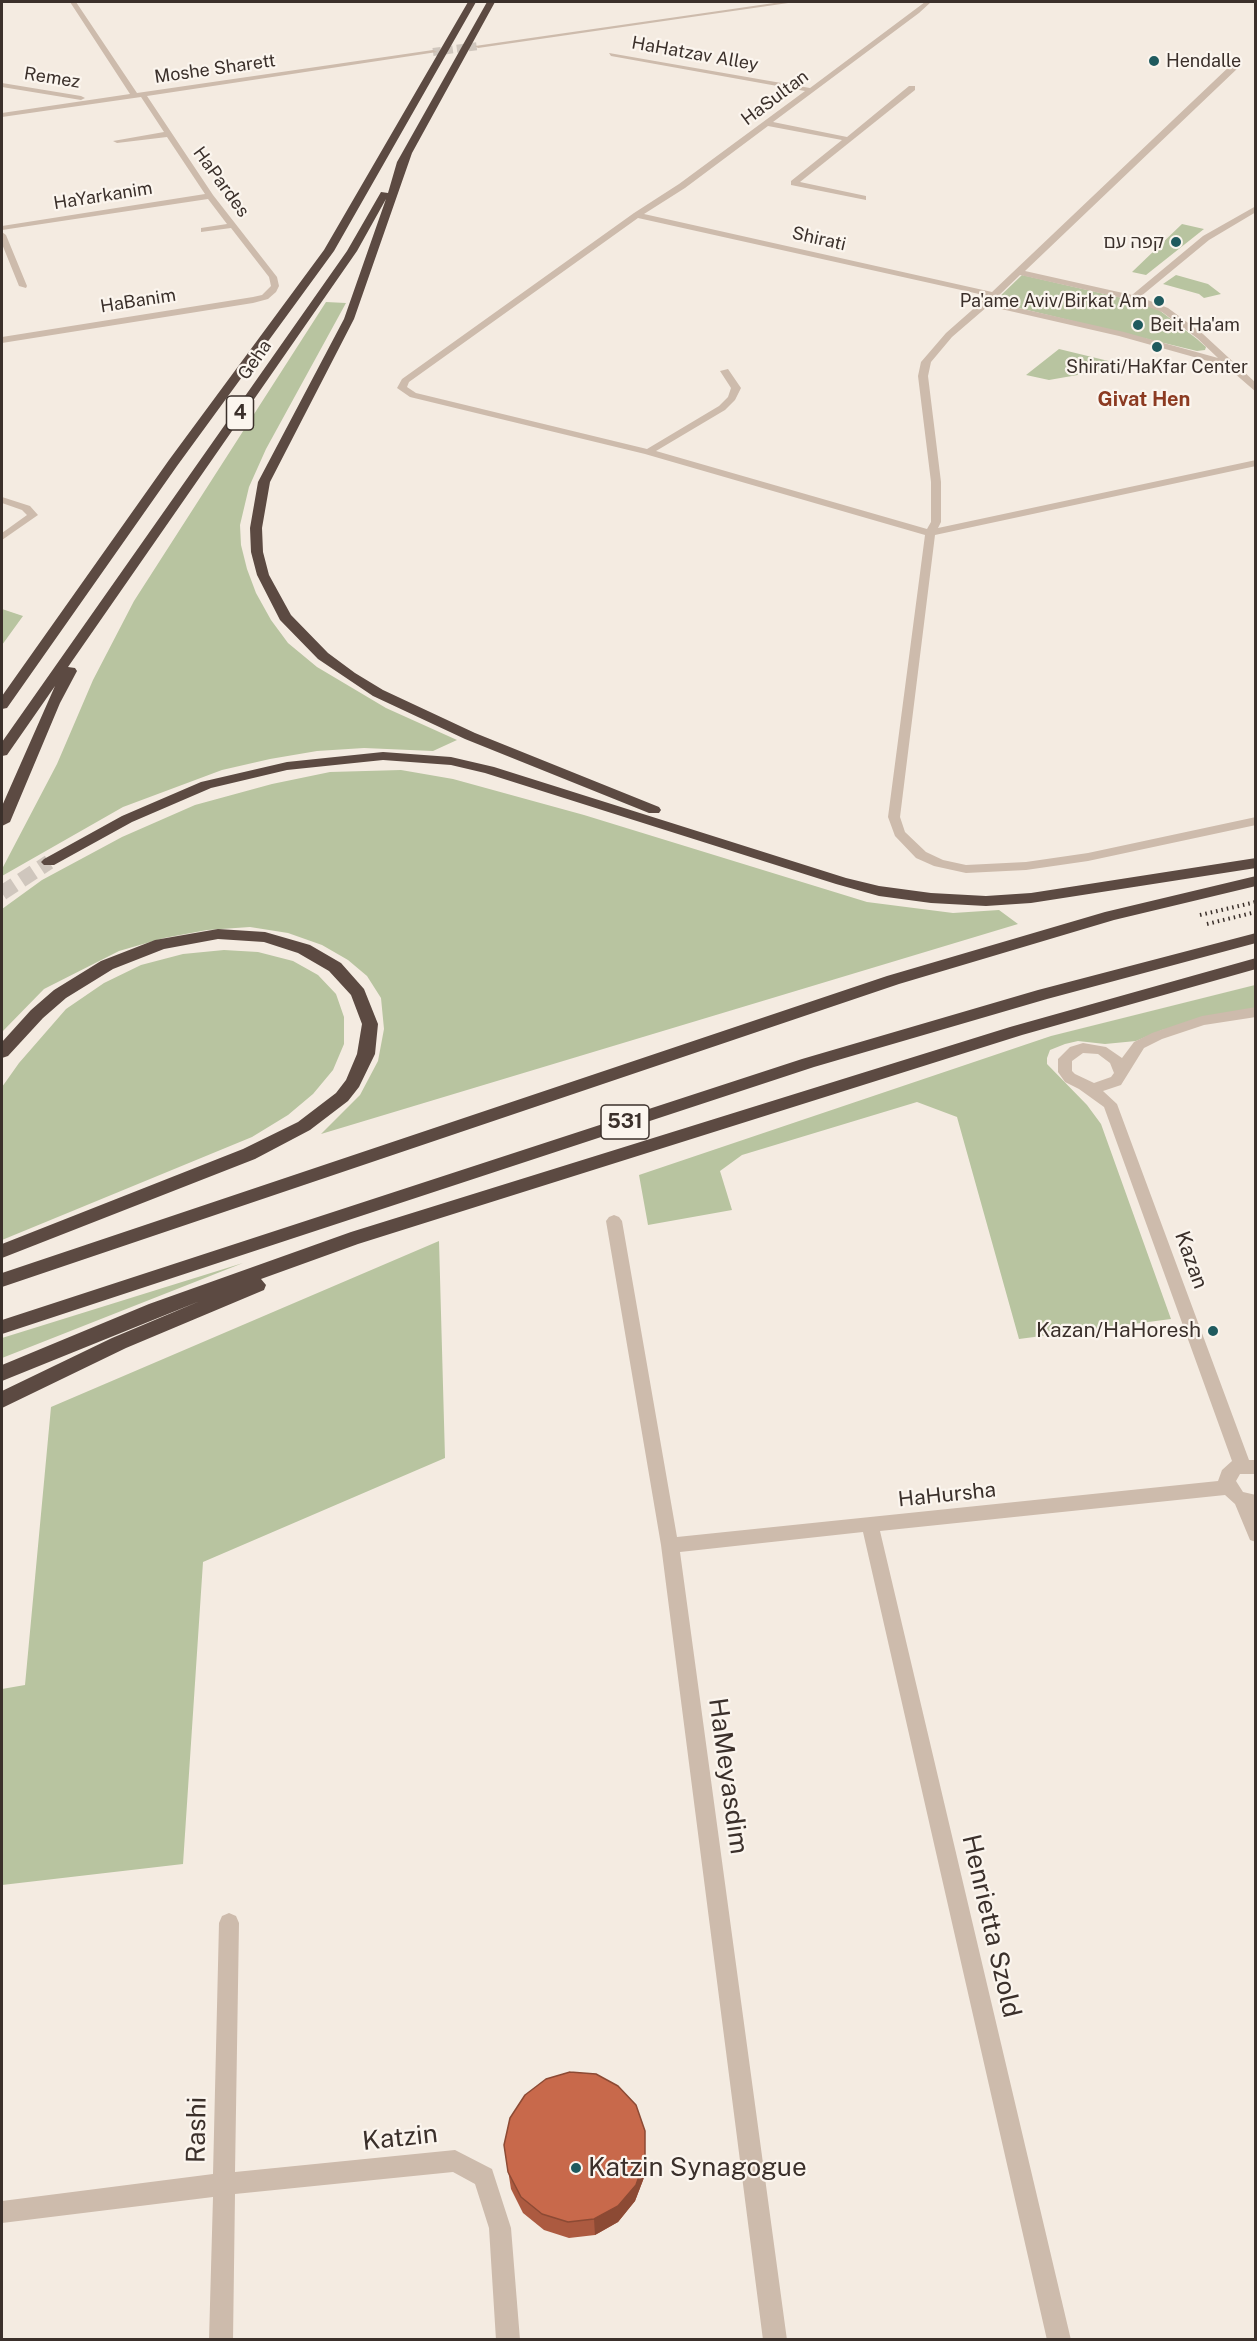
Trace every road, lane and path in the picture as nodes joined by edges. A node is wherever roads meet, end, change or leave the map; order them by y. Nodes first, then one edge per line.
1 (73, 2) edge
2 (472, 2) edge
3 (491, 2) edge
4 (792, 2) edge
5 (928, 2) edge
6 (478, 46) tunnel mouth
7 (433, 52) tunnel mouth
8 (611, 54) dead end
9 (1236, 65) dead end
10 (2, 85) edge
11 (912, 88) dead end
12 (810, 90) junction
13 (139, 95) junction
14 (98, 101) junction
15 (2, 115) edge
16 (766, 123) junction
17 (169, 134) junction
18 (847, 139) junction
19 (117, 141) dead end
20 (407, 153) junction
21 (210, 196) junction
22 (863, 198) dead end
23 (1256, 208) edge
24 (637, 215) junction
25 (234, 225) junction
26 (2, 228) edge
27 (204, 230) dead end
28 (2, 235) edge
29 (1017, 272) junction
30 (23, 286) dead end
31 (275, 286) joint
32 (994, 295) junction
33 (1134, 298) junction
34 (986, 303) junction
35 (2, 340) edge
36 (1226, 363) junction
37 (725, 371) dead end
38 (1256, 389) edge
39 (648, 452) junction
40 (1256, 464) edge
41 (2, 500) edge
42 (930, 533) junction
43 (2, 537) edge
44 (117, 586) junction
45 (2, 705) edge
46 (2, 752) edge
47 (1256, 821) edge
48 (2, 822) edge
49 (49, 862) tunnel mouth
50 (1256, 863) edge
51 (798, 867) junction
52 (1256, 881) edge
53 (1256, 938) edge
54 (1256, 963) edge
55 (1256, 1012) edge
56 (1139, 1045) junction
57 (1101, 1050) junction
58 (2, 1052) edge
59 (1119, 1077) junction
60 (1085, 1086) junction
61 (1110, 1104) junction
62 (477, 1199) junction
63 (614, 1221) dead end
64 (2, 1251) edge
65 (2, 1280) edge
66 (2, 1327) edge
67 (2, 1373) edge
68 (2, 1400) edge
69 (1249, 1466) edge
70 (1229, 1487) junction
71 (1249, 1502) edge
72 (870, 1525) junction
73 (1256, 1534) edge
74 (670, 1545) junction
75 (229, 1923) dead end
76 (224, 2184) junction
77 (2, 2212) edge
78 (221, 2340) edge
79 (508, 2340) edge
80 (775, 2340) edge
81 (1059, 2340) edge

1 - 13 street, HaPardes
2 - 45 highway, Geha / 4
3 - 20 highway, Geha / 4
4 - 6 street
5 - 12 street, HaSultan
7 - 13 street, Moshe Sharett
8 - 12 street, HaHatzav Alley
9 - 29 street
10 - 14 street, Remez
11 - 18 street
12 - 16 street, HaSultan
13 - 14 street, Moshe Sharett
13 - 17 street, HaPardes
14 - 15 street, Moshe Sharett
16 - 18 street
16 - 24 street, HaSultan
17 - 19 street
17 - 21 street, HaPardes
18 - 22 street
20 - 44 highway, Geha / 4
20 - 51 highway
21 - 25 street, HaPardes
21 - 26 street, HaYarkanim
23 - 33 street
24 - 32 street, Shirati
24 - 39 street, HaSultan
25 - 27 street
25 - 31 street, HaPardes
28 - 30 street
29 - 32 street
29 - 33 street
31 - 35 street, HaBanim
32 - 34 street
33 - 36 street
34 - 36 street
34 - 42 street
36 - 38 street
37 - 39 street
39 - 42 street
40 - 42 street
41 - 43 street
42 - 47 street
44 - 46 highway, Geha / 4
44 - 48 highway
49 - 51 highway
50 - 51 highway
52 - 65 highway, 531
53 - 66 highway, 531
54 - 62 highway
55 - 56 street
56 - 57 street
56 - 59 street
57 - 59 street
57 - 60 street
58 - 64 highway
59 - 60 street
59 - 61 street
60 - 61 street
61 - 69 street, Kazan
62 - 67 highway
62 - 68 highway
63 - 74 street, HaMeyasdim
69 - 70 street
70 - 71 street
70 - 72 street, HaHursha
71 - 73 street
72 - 74 street, HaHursha
72 - 81 street, Henrietta Szold
74 - 80 street, HaMeyasdim
75 - 76 street, Rashi
76 - 77 street, Katzin
76 - 78 street, Rashi
76 - 79 street, Katzin

